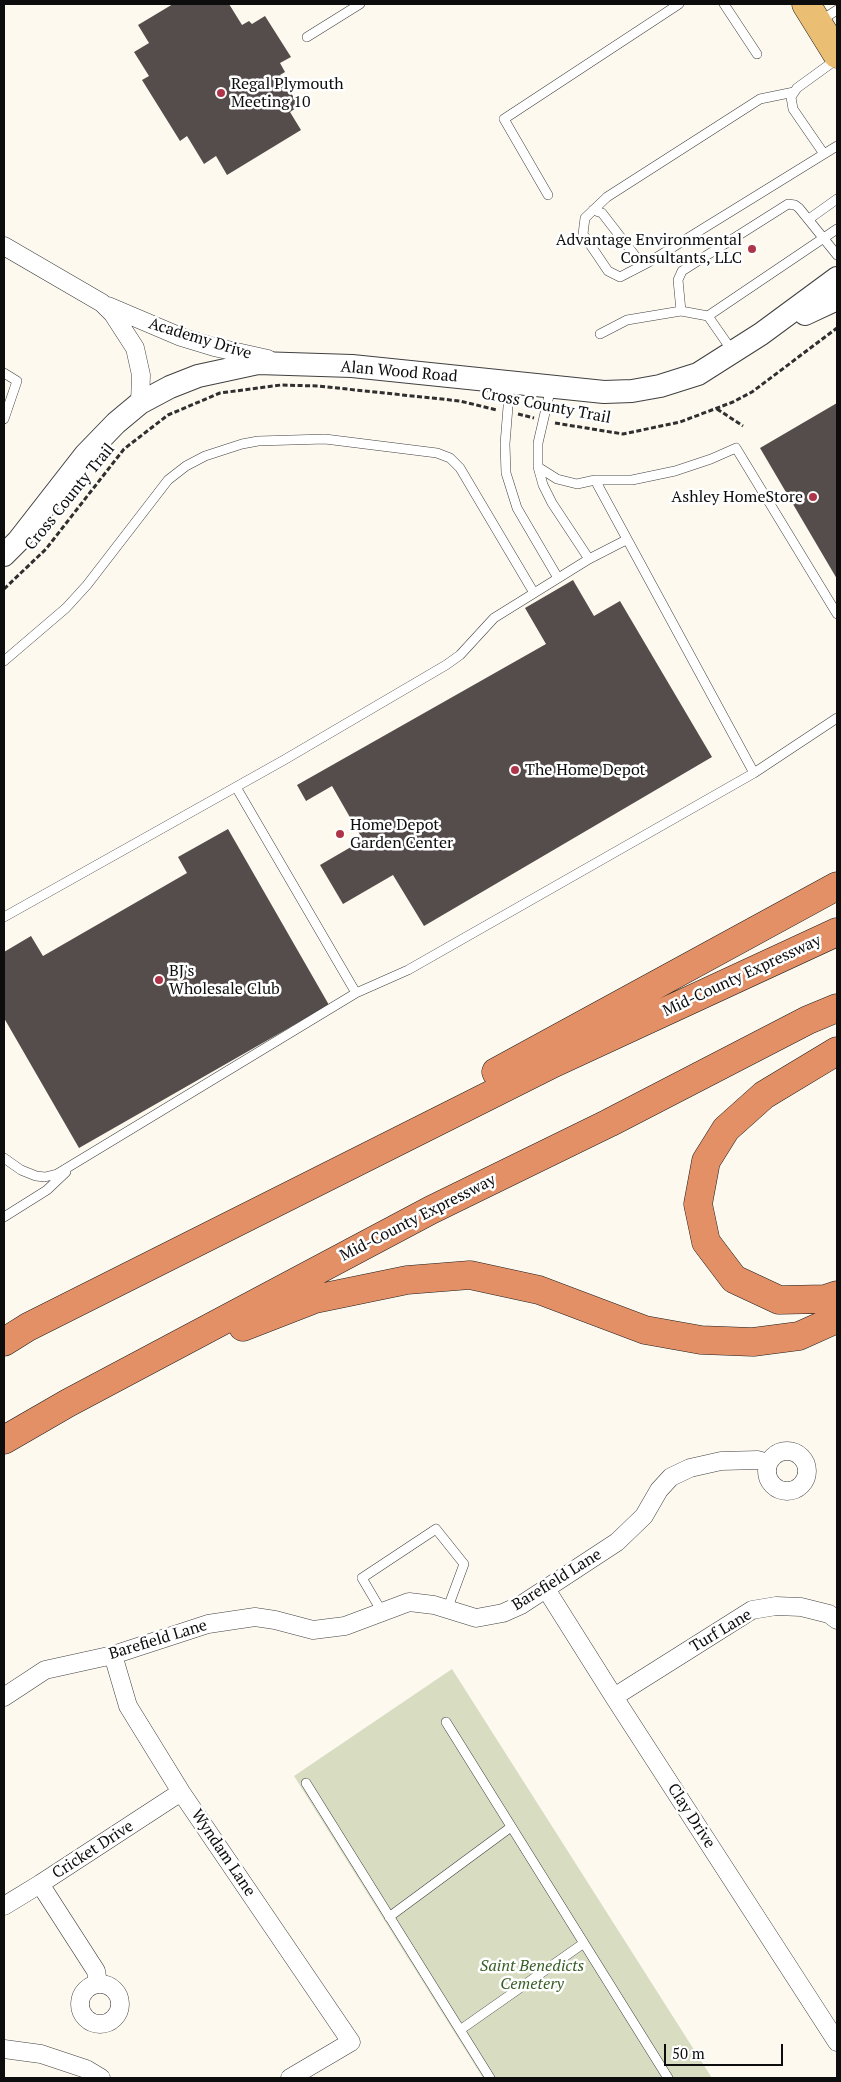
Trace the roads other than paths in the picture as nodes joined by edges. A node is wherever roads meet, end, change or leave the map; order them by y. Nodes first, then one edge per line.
1 (360, 4) edge
2 (680, 4) edge
3 (724, 4) edge
4 (820, 12) edge
5 (306, 37) dead end
6 (757, 54) dead end
7 (837, 54) edge
8 (837, 59) edge
9 (794, 92) junction
10 (837, 146) edge
11 (824, 154) junction
12 (548, 195) dead end
13 (837, 198) edge
14 (593, 210) junction
15 (809, 220) junction
16 (837, 229) edge
17 (825, 238) junction
18 (4, 246) edge
19 (837, 255) edge
20 (649, 262) junction
21 (837, 278) edge
22 (837, 300) edge
23 (102, 303) junction
24 (682, 311) junction
25 (708, 316) junction
26 (600, 334) dead end
27 (761, 334) junction
28 (733, 352) junction
29 (300, 364) junction
30 (4, 373) edge
31 (510, 382) junction
32 (551, 386) junction
33 (140, 404) junction
34 (4, 419) edge
35 (538, 467) junction
36 (594, 480) junction
37 (626, 540) junction
38 (4, 555) edge
39 (589, 559) junction
40 (558, 578) junction
41 (534, 593) junction
42 (837, 614) edge
43 (4, 661) edge
44 (837, 718) edge
45 (754, 773) junction
46 (236, 787) junction
47 (837, 886) edge
48 (4, 917) edge
49 (837, 932) edge
50 (356, 993) junction
51 (837, 1008) edge
52 (837, 1051) edge
53 (4, 1158) edge
54 (73, 1165) junction
55 (4, 1217) edge
56 (837, 1295) edge
57 (837, 1319) edge
58 (28, 1327) junction
59 (4, 1342) edge
60 (68, 1403) junction
61 (4, 1440) edge
62 (768, 1462) dead end
63 (546, 1589) junction
64 (447, 1610) junction
65 (382, 1612) junction
66 (837, 1620) edge
67 (113, 1655) junction
68 (4, 1697) edge
69 (614, 1697) junction
70 (446, 1722) dead end
71 (306, 1783) dead end
72 (181, 1792) junction
73 (511, 1827) junction
74 (40, 1884) junction
75 (4, 1906) edge
76 (389, 1917) junction
77 (584, 1943) junction
78 (98, 1983) dead end
79 (460, 2030) junction
80 (837, 2042) edge
81 (4, 2049) edge
82 (101, 2078) edge
83 (290, 2078) edge
84 (490, 2078) edge
85 (668, 2078) edge

1 - 5 lane
2 - 12 lane
3 - 6 lane
4 - 7 main road
8 - 9 lane
9 - 11 lane
9 - 14 lane
10 - 11 lane
11 - 20 lane
13 - 15 lane
14 - 20 lane
14 - 20 lane
15 - 17 lane
15 - 24 lane
16 - 17 lane
17 - 19 lane
17 - 25 lane
18 - 23 street, Academy Drive
21 - 27 street, Alan Wood Road
22 - 27 street
23 - 29 street, Academy Drive
23 - 33 street, Academy Drive
24 - 25 lane
24 - 26 lane
25 - 28 lane
27 - 28 street, Alan Wood Road
28 - 32 street, Alan Wood Road
29 - 31 street, Alan Wood Road
29 - 33 street, Alan Wood Road
30 - 34 lane
31 - 32 street, Alan Wood Road
31 - 40 lane
32 - 35 lane
33 - 38 street, Alan Wood Road
35 - 36 lane
35 - 39 lane
36 - 37 lane
36 - 42 lane
37 - 39 lane
37 - 45 lane
39 - 40 lane
40 - 41 lane
41 - 43 lane
41 - 46 lane
44 - 45 lane
45 - 50 lane
46 - 48 lane
46 - 50 lane
47 - 58 highway
49 - 58 highway, Mid-County Expressway
50 - 54 lane
51 - 60 highway, Mid-County Expressway
52 - 56 highway
53 - 54 lane
54 - 55 lane
57 - 60 highway
58 - 59 highway, Mid-County Expressway
60 - 61 highway, Mid-County Expressway
62 - 63 street, Barefield Lane
63 - 64 street, Barefield Lane
63 - 69 street, Clay Drive
64 - 65 street, Barefield Lane
64 - 65 lane
65 - 67 street, Barefield Lane
66 - 69 street, Turf Lane
67 - 68 street, Barefield Lane
67 - 72 street, Wyndam Lane
69 - 80 street, Clay Drive
70 - 73 lane
71 - 76 lane
72 - 74 street, Cricket Drive
72 - 83 street, Wyndam Lane
73 - 76 lane
73 - 77 lane
74 - 75 street, Cricket Drive
74 - 78 street
76 - 79 lane
77 - 79 lane
77 - 85 lane
79 - 84 lane
81 - 82 street

